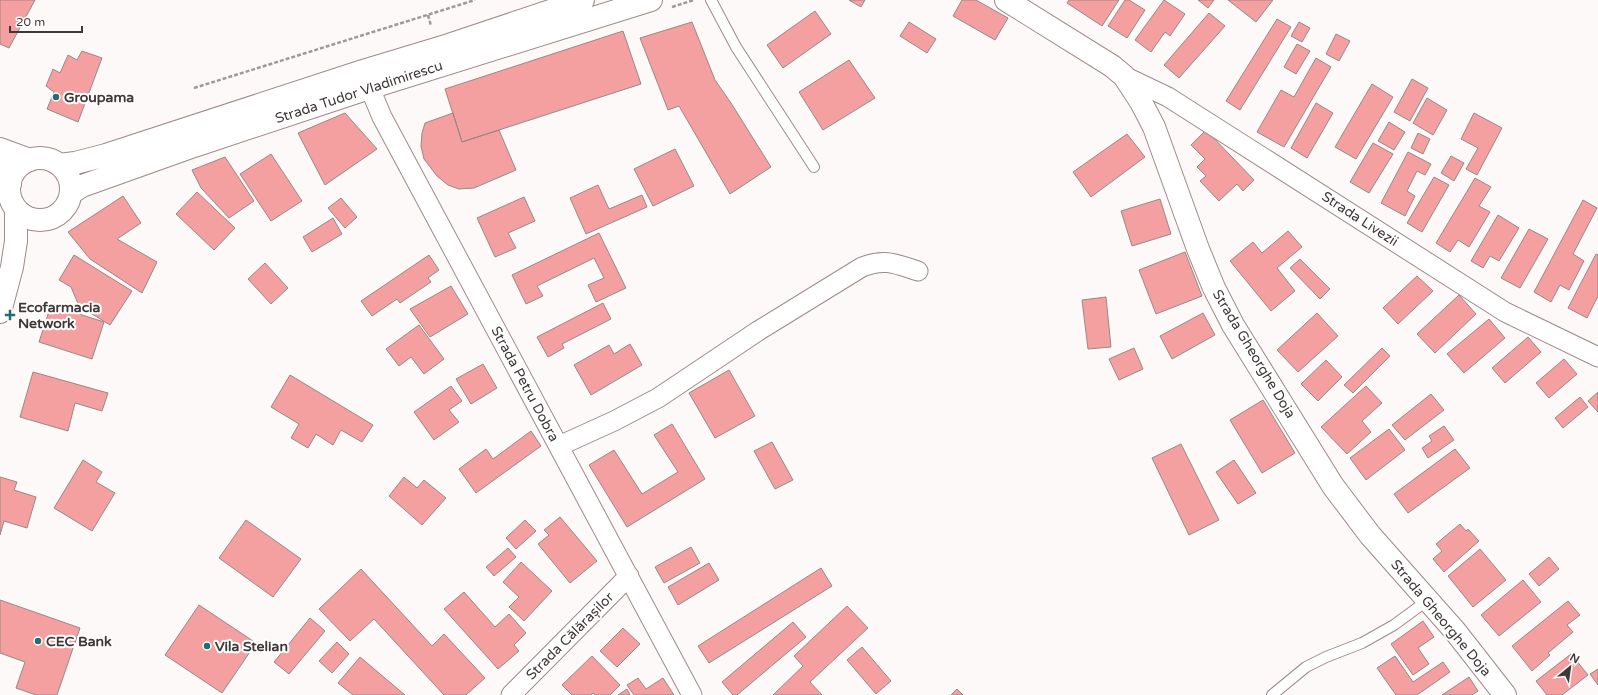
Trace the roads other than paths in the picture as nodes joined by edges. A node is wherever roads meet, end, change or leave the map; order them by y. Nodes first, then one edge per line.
1 (583, 0) edge
2 (651, 0) edge
3 (711, 0) edge
4 (1006, 0) edge
5 (1124, 76) junction
6 (366, 80) junction
7 (0, 149) edge
8 (30, 160) junction
9 (60, 165) junction
10 (814, 167) dead end
11 (5, 176) edge
12 (71, 193) junction
13 (16, 209) junction
14 (48, 219) junction
15 (6, 266) edge
16 (918, 271) dead end
17 (0, 312) edge
18 (1598, 357) edge
19 (558, 446) junction
20 (628, 576) junction
21 (1428, 600) junction
22 (511, 695) edge
23 (692, 695) edge
24 (1272, 695) edge
25 (1505, 695) edge

1 - 6 main road, Strada Tudor Vladimirescu
2 - 6 main road, Strada Tudor Vladimirescu
3 - 10 lane
4 - 5 main road, Strada Gheorghe Doja
5 - 18 street, Strada Livezii
5 - 21 main road, Strada Gheorghe Doja
6 - 9 main road, Strada Tudor Vladimirescu
6 - 12 main road, Strada Tudor Vladimirescu
6 - 19 street, Strada Petru Dobra
7 - 8 main road, Strada Tudor Vladimirescu
8 - 9 main road, Strada Tudor Vladimirescu
8 - 11 main road
9 - 12 main road
11 - 13 main road
12 - 14 main road
13 - 14 main road
13 - 15 main road
14 - 15 main road
15 - 17 main road
16 - 19 street
19 - 20 street, Strada Petru Dobra
20 - 22 street, Strada Călărașilor
20 - 23 street, Strada Petru Dobra
21 - 24 lane
21 - 25 main road, Strada Gheorghe Doja

